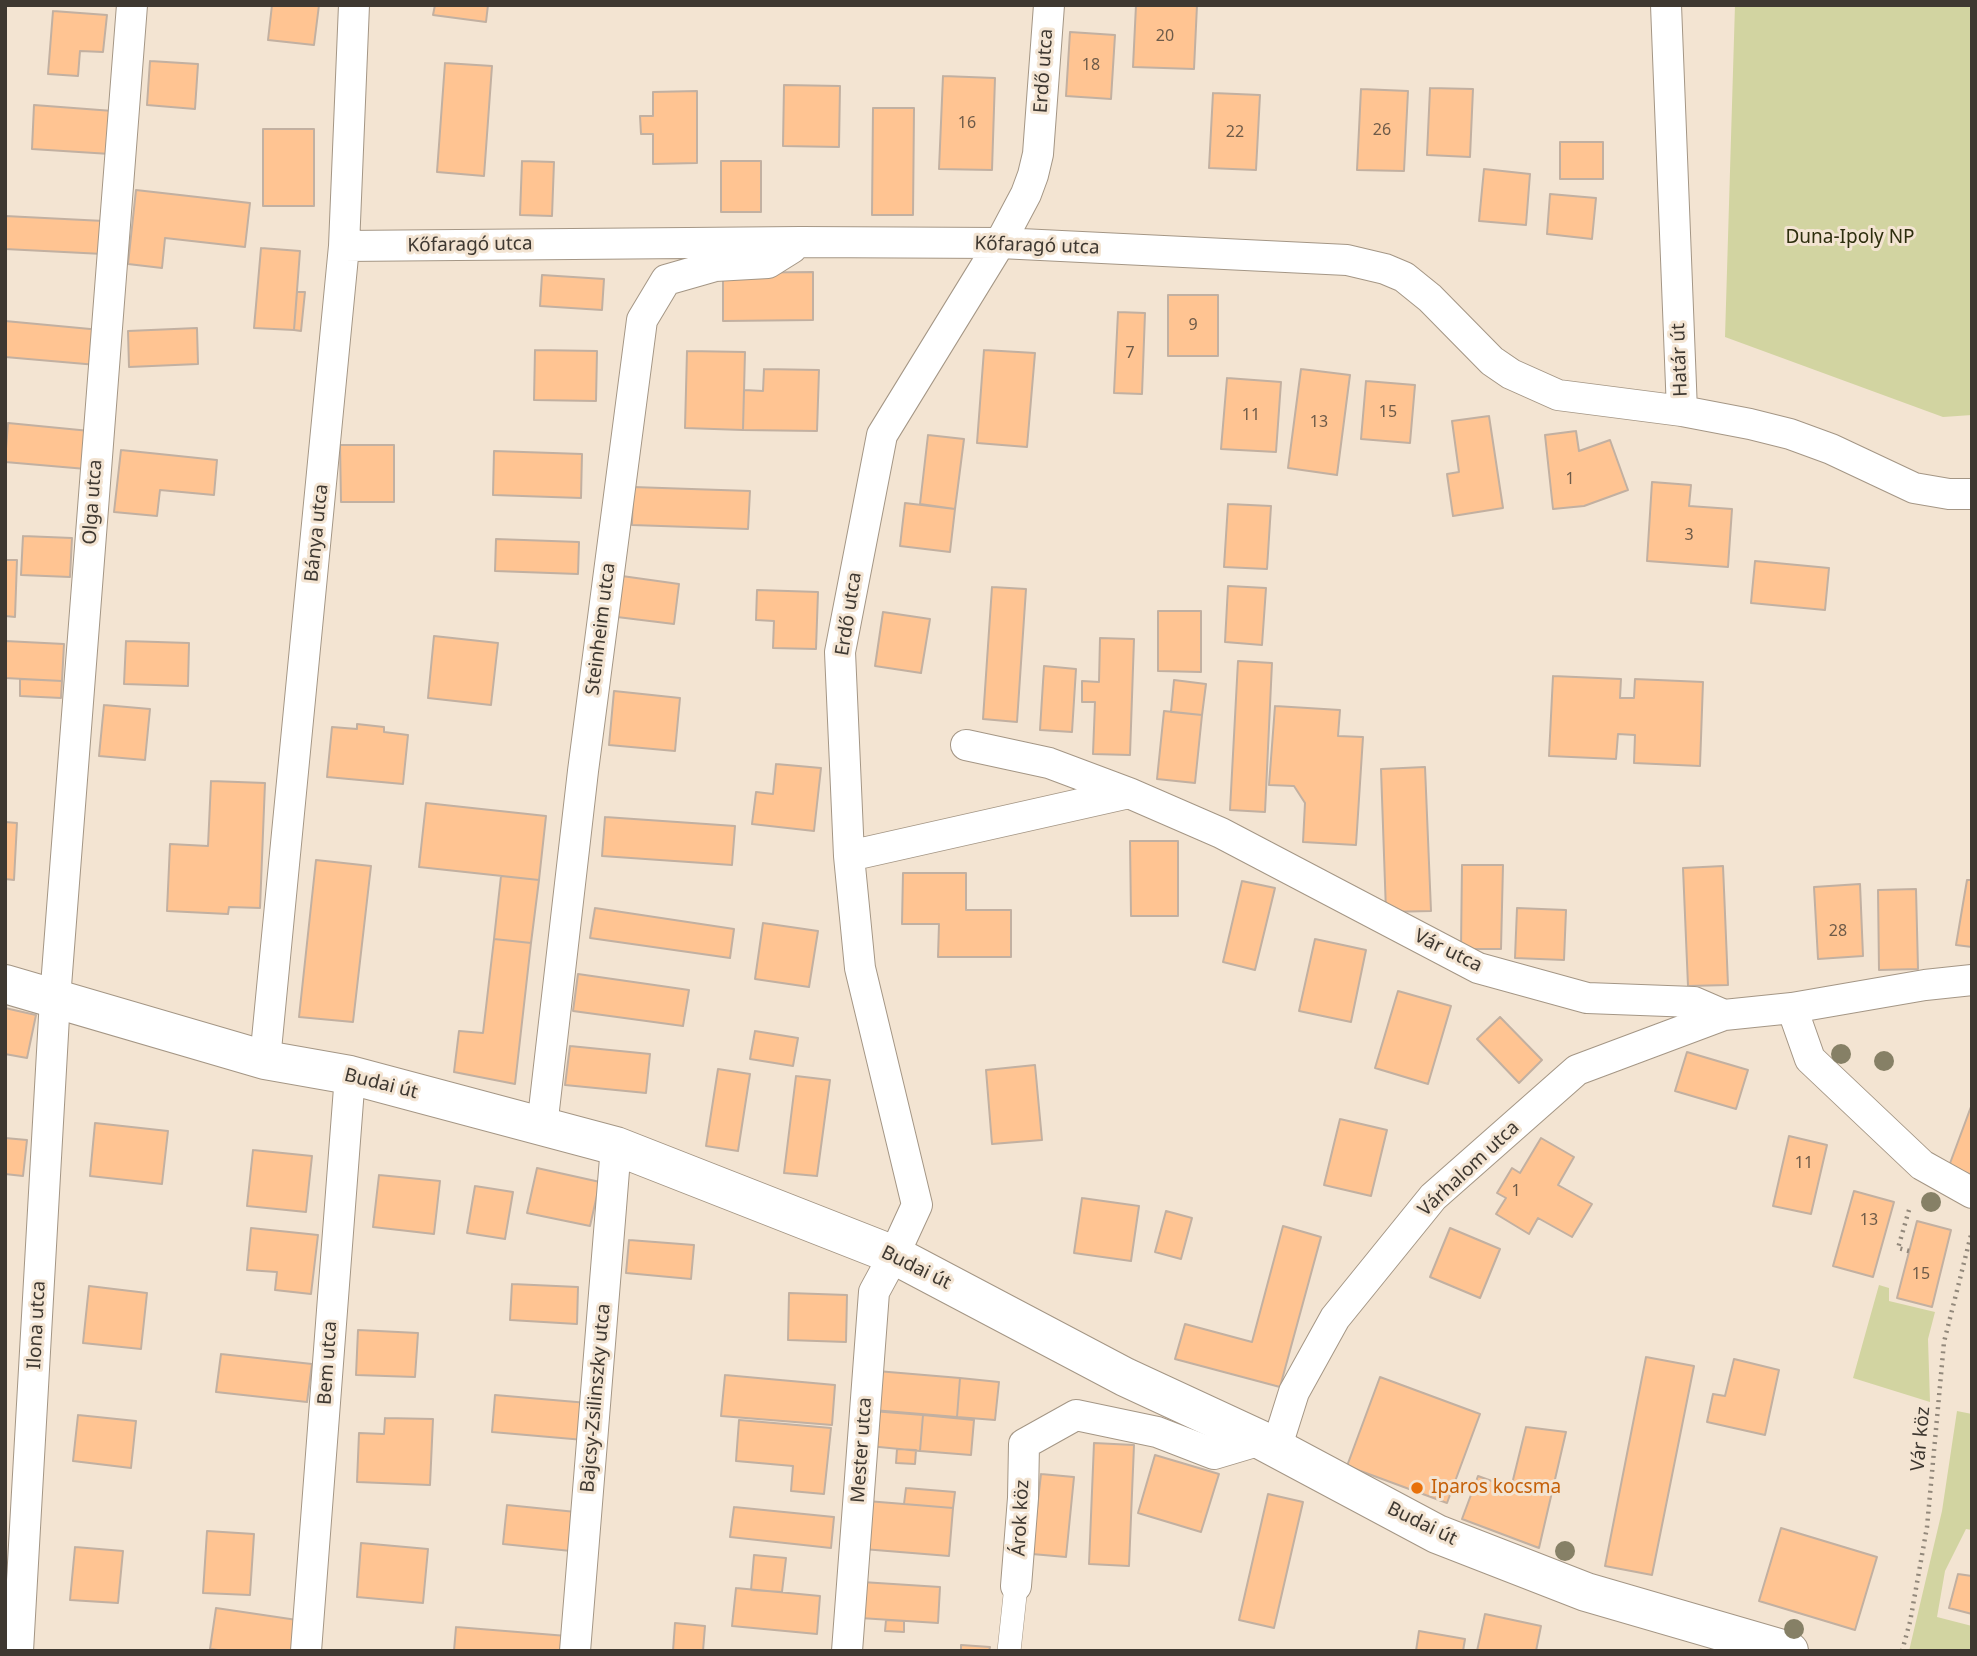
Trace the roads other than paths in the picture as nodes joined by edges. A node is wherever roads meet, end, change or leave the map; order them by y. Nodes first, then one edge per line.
1 (132, 5) edge
2 (354, 5) edge
3 (1049, 5) edge
4 (1666, 5) edge
5 (802, 242) junction
6 (1000, 243) junction
7 (345, 246) junction
8 (1682, 411) junction
9 (1972, 494) edge
10 (966, 745) dead end
11 (1129, 793) junction
12 (849, 856) junction
13 (1972, 980) edge
14 (5, 984) edge
15 (55, 999) junction
16 (1792, 1008) junction
17 (1724, 1015) junction
18 (265, 1060) junction
19 (350, 1075) junction
20 (542, 1127) junction
21 (616, 1146) junction
22 (1972, 1193) edge
23 (894, 1255) junction
24 (1268, 1445) junction
25 (1016, 1586) joint
26 (18, 1651) edge
27 (306, 1651) edge
28 (575, 1651) edge
29 (847, 1651) edge
30 (1009, 1651) edge
31 (1789, 1651) edge

1 - 15 street, Olga utca
2 - 7 street, Bánya utca
3 - 6 street, Erdő utca
4 - 8 street, Határ út
5 - 6 street, Kőfaragó utca
5 - 7 street, Kőfaragó utca
5 - 20 street, Steinheim utca
6 - 8 street, Kőfaragó utca
6 - 12 street, Erdő utca
7 - 18 street, Bánya utca
8 - 9 street, Határ út
10 - 11 street, Vár utca
11 - 12 street
11 - 17 street, Vár utca
12 - 23 street, Erdő utca
13 - 16 street, Vár utca
14 - 15 street, Budai út
15 - 18 street, Budai út
15 - 26 street, Ilona utca
16 - 17 street, Vár utca
16 - 22 street
17 - 24 street, Várhalom utca
18 - 19 street, Budai út
19 - 20 street, Budai út
19 - 27 street, Bem utca
20 - 21 street, Budai út
21 - 23 street, Budai út
21 - 28 street, Bajcsy-Zsilinszky utca
23 - 24 street, Budai út
23 - 29 street, Mester utca
24 - 25 street, Árok köz
24 - 31 street, Budai út
25 - 30 street, Árok köz

